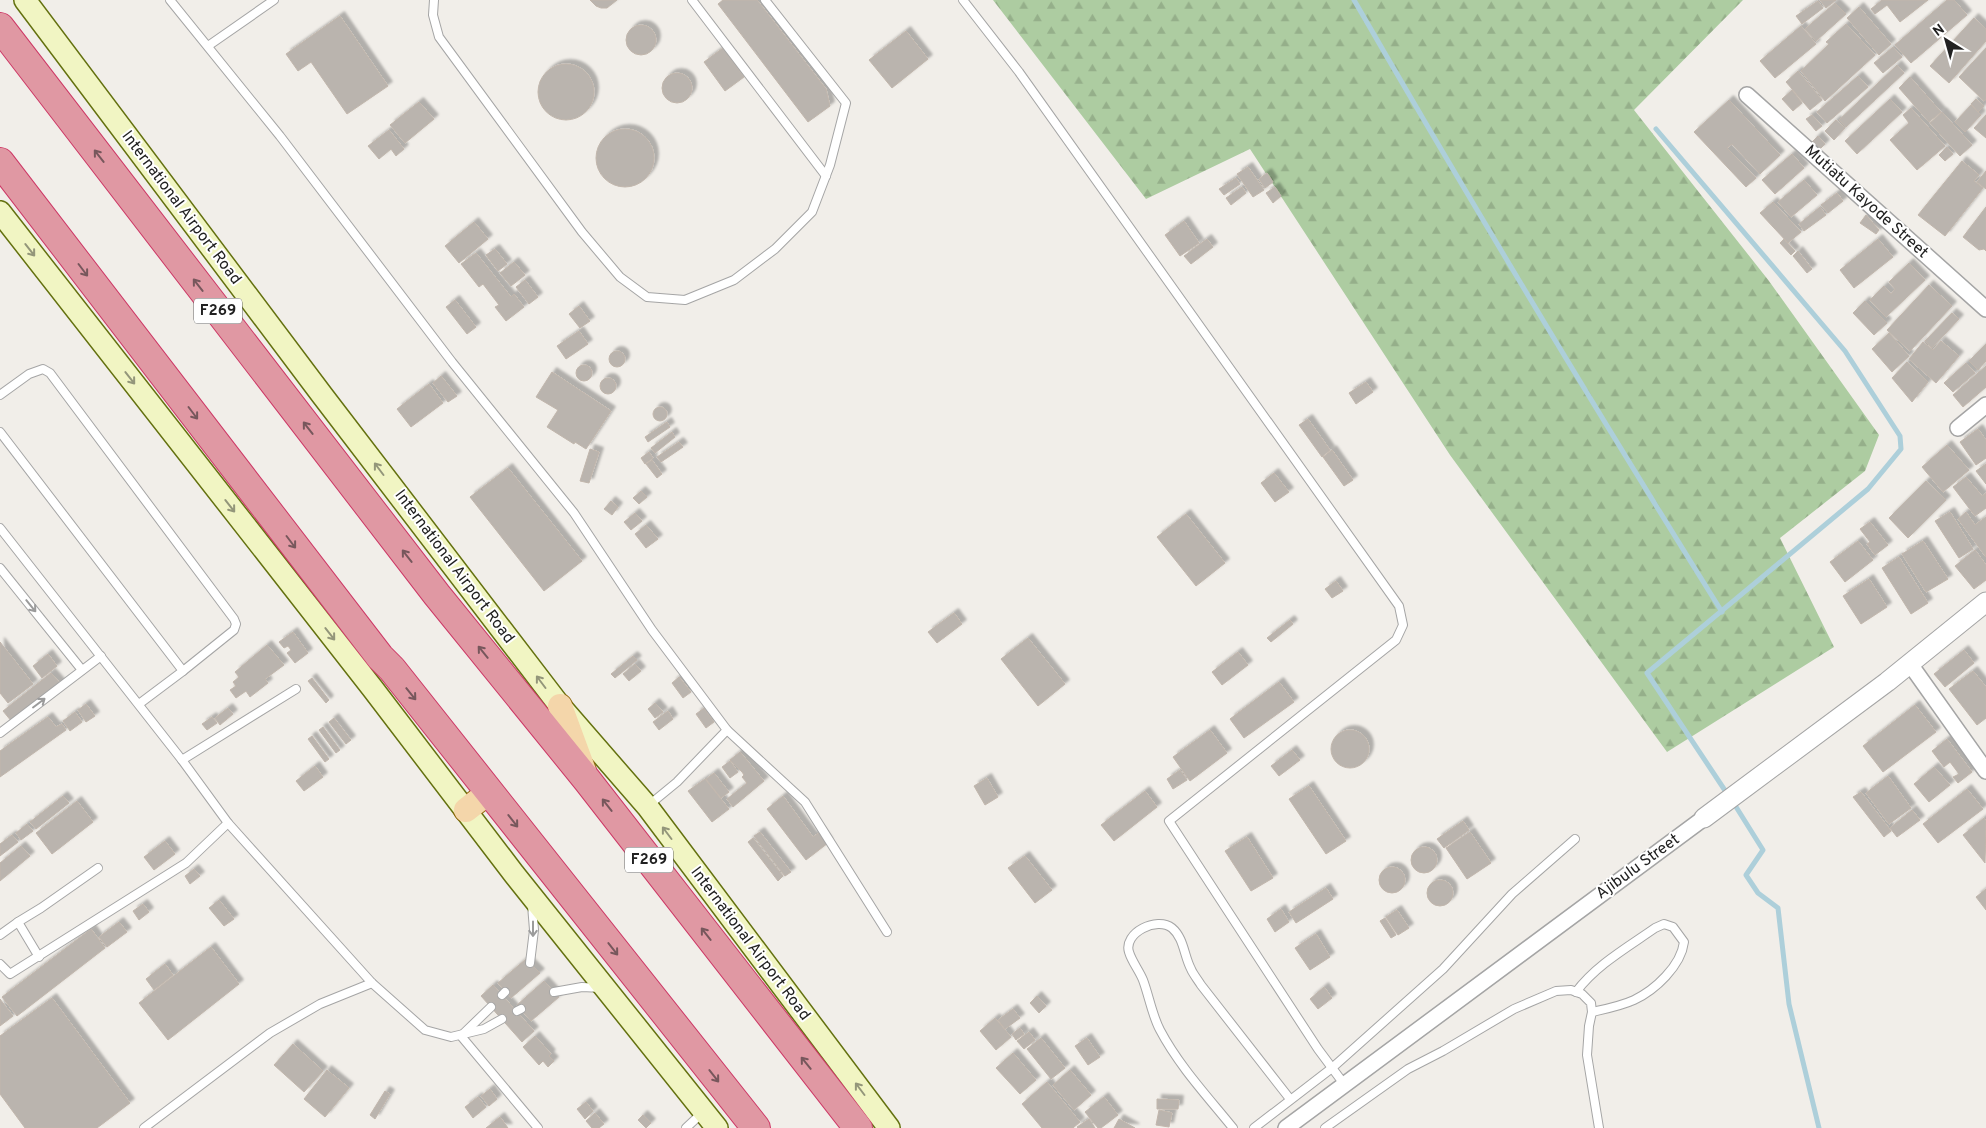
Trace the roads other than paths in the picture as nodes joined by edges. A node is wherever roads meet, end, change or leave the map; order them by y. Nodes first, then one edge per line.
1 (24, 0) edge
2 (170, 0) edge
3 (274, 0) edge
4 (434, 0) edge
5 (692, 0) edge
6 (765, 0) edge
7 (963, 0) edge
8 (0, 27) edge
9 (208, 46) junction
10 (1747, 95) dead end
11 (0, 162) edge
12 (826, 176) junction
13 (0, 212) edge
14 (1986, 309) edge
15 (0, 394) edge
16 (1986, 405) edge
17 (1958, 428) dead end
18 (0, 432) edge
19 (0, 528) edge
20 (0, 568) edge
21 (1986, 602) edge
22 (101, 656) junction
23 (1910, 664) junction
24 (82, 670) junction
25 (183, 671) junction
26 (296, 690) dead end
27 (139, 704) junction
28 (560, 706) junction
29 (727, 730) junction
30 (0, 732) edge
31 (182, 760) junction
32 (1986, 772) edge
33 (587, 780) junction
34 (489, 792) junction
35 (647, 806) junction
36 (466, 810) junction
37 (1704, 818) joint
38 (228, 823) junction
39 (1575, 839) dead end
40 (98, 868) dead end
41 (531, 895) junction
42 (18, 922) junction
43 (887, 932) dead end
44 (0, 935) edge
45 (40, 957) junction
46 (530, 963) dead end
47 (0, 964) edge
48 (372, 984) junction
49 (605, 988) junction
50 (554, 992) dead end
51 (1576, 992) junction
52 (491, 1007) dead end
53 (1592, 1012) junction
54 (502, 1019) dead end
55 (461, 1036) junction
56 (1332, 1068) junction
57 (1344, 1084) junction
58 (1290, 1099) junction
59 (710, 1120) edge
60 (144, 1128) edge
61 (538, 1128) edge
62 (686, 1128) edge
63 (756, 1128) edge
64 (858, 1128) edge
65 (889, 1128) edge
66 (1233, 1128) edge
67 (1254, 1128) edge
68 (1286, 1128) edge
69 (1325, 1128) edge
70 (1599, 1128) edge

28 -> 1 main road, International Airport Road
2 - 9 lane
3 - 9 lane
4 - 12 lane
5 - 12 lane
6 - 12 lane
7 - 56 lane
33 -> 8 highway, International Airport Road / F269
9 - 29 lane
10 - 14 street, Mutiatu Kayode Street
11 -> 34 highway
13 -> 36 main road
15 - 25 lane
16 - 17 street
18 - 25 lane
19 - 22 lane
20 -> 24 lane
21 - 23 street, Ajibulu Street
22 - 24 lane
22 - 27 lane
23 - 32 street
23 - 37 street, Ajibulu Street
30 -> 24 lane
25 - 27 lane
26 - 31 lane
27 - 31 lane
28 - 33 main road
28 - 35 main road, International Airport Road
29 - 35 lane
29 - 43 lane
31 - 38 lane
64 -> 33 highway, International Airport Road / F269
34 - 36 main road
34 -> 63 highway
65 -> 35 main road, International Airport Road
36 - 41 main road
37 - 57 street, Ajibulu Street
38 - 45 lane
38 - 48 lane
39 - 56 lane
40 - 42 lane
41 -> 46 lane
41 - 49 main road
42 - 44 lane
42 - 45 lane
45 - 47 lane
48 - 55 lane
48 - 60 lane
49 - 50 lane
49 - 59 main road
51 - 53 lane
51 - 53 lane
51 - 69 lane
52 - 55 lane
53 - 70 lane
54 - 55 lane
55 - 61 lane
56 - 57 lane
56 - 58 lane
57 - 68 street, Ajibulu Street
58 - 66 lane
58 - 67 lane
59 - 62 lane

